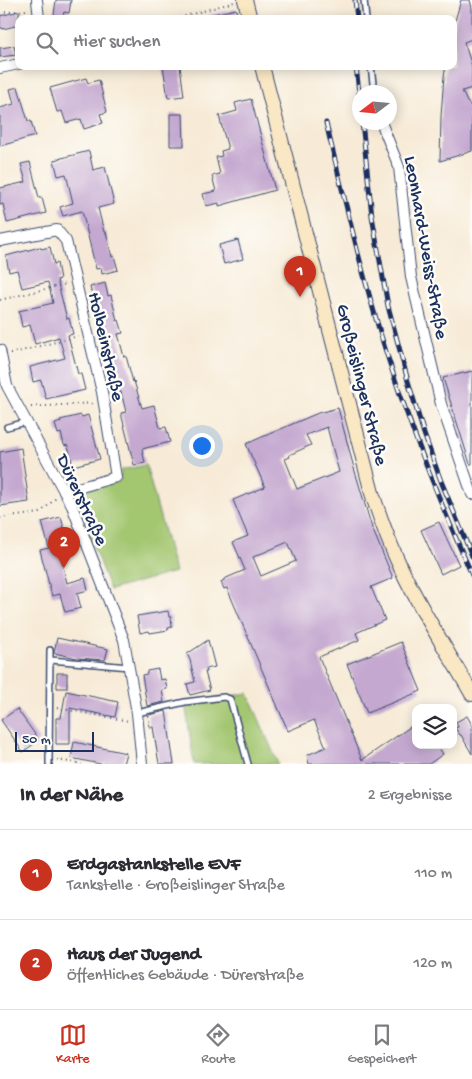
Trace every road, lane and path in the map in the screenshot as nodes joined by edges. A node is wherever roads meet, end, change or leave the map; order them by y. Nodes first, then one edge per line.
1 (242, 0) edge
2 (364, 0) edge
3 (38, 9) edge
4 (0, 13) edge
5 (189, 15) edge
6 (248, 15) edge
7 (366, 15) edge
8 (15, 65) edge
9 (0, 68) edge
10 (263, 70) edge
11 (371, 70) edge
12 (373, 85) edge
13 (384, 130) edge
14 (0, 240) edge
15 (75, 282) junction
16 (0, 300) edge
17 (88, 334) junction
18 (1, 353) edge
19 (3, 386) edge
20 (103, 397) junction
21 (18, 408) junction
22 (26, 422) junction
23 (7, 427) dead end
24 (64, 492) junction
25 (472, 494) edge
26 (0, 518) edge
27 (50, 650) dead end
28 (51, 660) junction
29 (129, 667) junction
30 (472, 694) edge
31 (50, 706) junction
32 (137, 718) junction
33 (49, 761) edge
34 (82, 764) edge
35 (142, 764) edge
36 (248, 764) edge

1 - 5 path
1 - 6 main road
2 - 7 lane
3 - 4 path
8 - 9 street
10 - 30 main road, Großeislinger Straße
11 - 12 lane
13 - 25 street, Leonhard-Weiss-Straße
14 - 15 street, Holbeinstraße
15 - 16 path
15 - 17 street, Holbeinstraße
17 - 18 path
17 - 20 street, Holbeinstraße
18 - 19 street, Dürerstraße
19 - 21 street, Dürerstraße
20 - 21 path
20 - 24 street, Holbeinstraße
21 - 22 street, Dürerstraße
22 - 23 lane
22 - 24 street, Dürerstraße
24 - 26 path
24 - 29 street, Dürerstraße
27 - 28 lane
28 - 29 lane
28 - 31 lane
29 - 32 street, Dürerstraße
31 - 32 path
31 - 33 lane
32 - 35 street, Dürerstraße
32 - 36 lane
33 - 34 path

